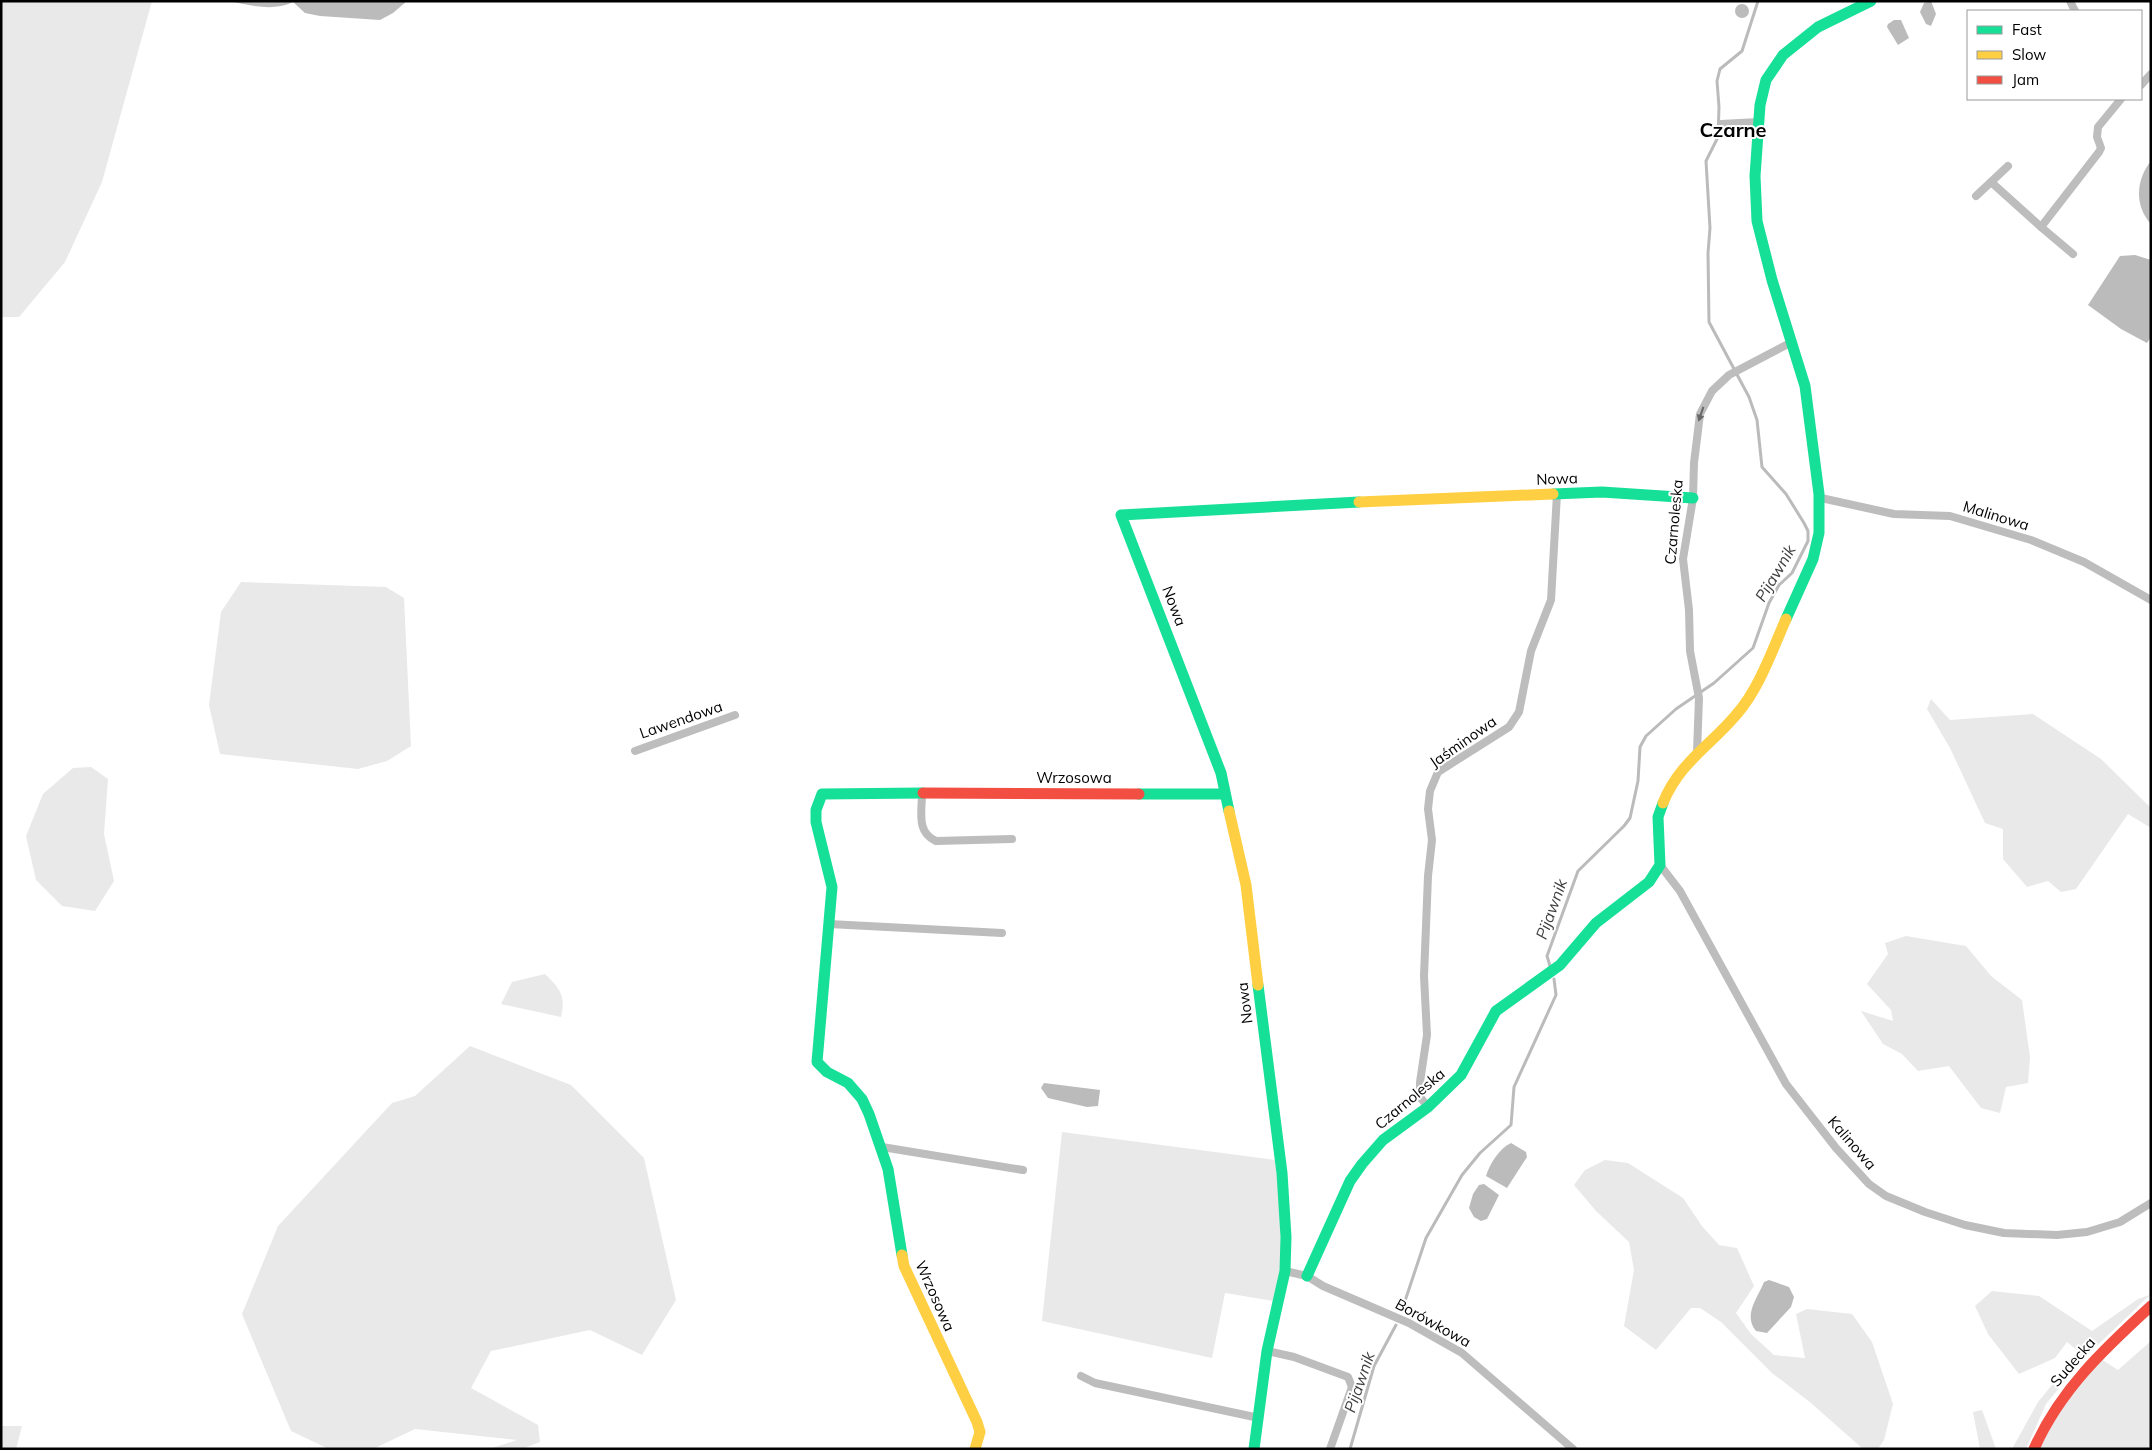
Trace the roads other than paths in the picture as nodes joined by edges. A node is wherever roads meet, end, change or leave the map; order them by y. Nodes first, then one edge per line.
1 (1870, 1) edge
2 (2151, 74) edge
3 (2142, 84) edge
4 (2120, 100) edge
5 (1758, 122) junction
6 (1721, 124) dead end
7 (2008, 166) dead end
8 (1990, 182) junction
9 (1976, 196) dead end
10 (2041, 227) junction
11 (2073, 254) dead end
12 (1792, 342) junction
13 (1557, 494) junction
14 (1693, 498) junction
15 (1821, 498) junction
16 (2151, 600) edge
17 (736, 716) dead end
18 (635, 751) dead end
19 (1697, 752) junction
20 (922, 793) junction
21 (1225, 794) junction
22 (1012, 840) dead end
23 (1660, 865) junction
24 (830, 924) junction
25 (1002, 933) dead end
26 (1428, 1107) junction
27 (882, 1147) junction
28 (1023, 1170) dead end
29 (2151, 1203) edge
30 (1285, 1271) junction
31 (1307, 1276) junction
32 (2151, 1306) edge
33 (1268, 1351) junction
34 (1081, 1376) dead end
35 (1259, 1418) junction
36 (975, 1449) edge
37 (1254, 1449) edge
38 (1330, 1449) edge
39 (1573, 1449) edge
40 (2034, 1449) edge

1 - 5 street
2 - 3 street
4 - 10 street
5 - 6 street
5 - 12 street
7 - 8 street
8 - 9 street
8 - 10 street
10 - 11 street
12 -> 14 street, Czarnoleska
12 - 15 street
13 - 14 street, Nowa
13 - 21 street, Nowa
13 - 26 street, Jaśminowa
14 - 19 street, Czarnoleska
15 - 16 street, Malinowa
15 - 19 street
17 - 18 street, Lawendowa
19 - 23 street
20 - 21 street, Wrzosowa
20 - 22 street
20 - 24 street, Wrzosowa
21 - 30 street, Nowa
23 - 26 street, Czarnoleska
23 - 29 street, Kalinowa
24 - 25 street
24 - 27 street, Wrzosowa
26 - 31 street, Czarnoleska
27 - 28 street
27 - 36 street, Wrzosowa
30 - 31 street, Borówkowa
30 - 33 street
31 - 39 street, Borówkowa
32 - 40 street, Sudecka
33 - 35 street
33 - 38 street
34 - 35 street
35 - 37 street

